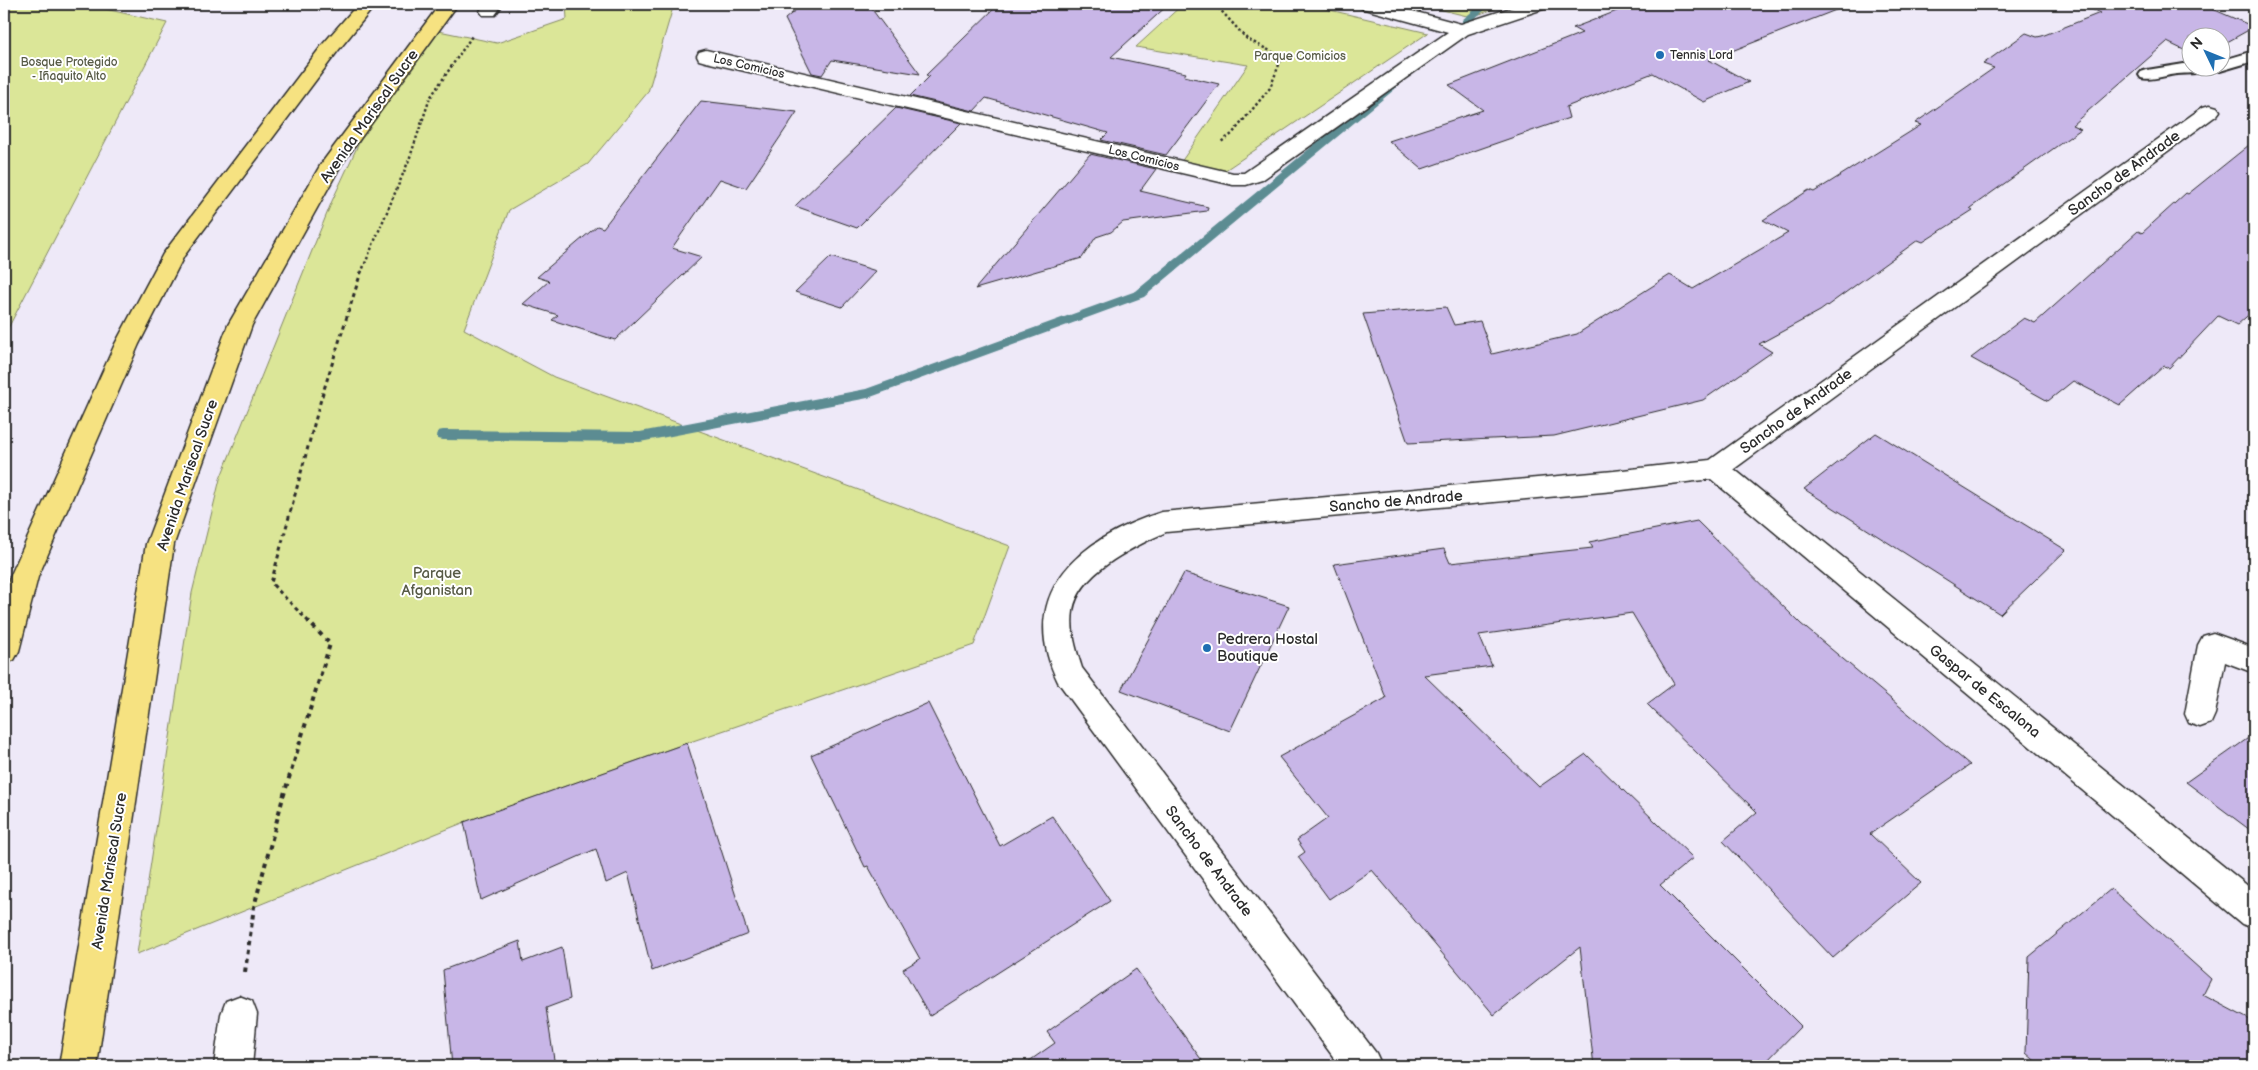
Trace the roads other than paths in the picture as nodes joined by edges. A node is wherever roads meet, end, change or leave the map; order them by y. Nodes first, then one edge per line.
1 (367, 4) edge
2 (449, 4) edge
3 (1366, 4) edge
4 (1540, 4) edge
5 (1462, 30) junction
6 (706, 56) dead end
7 (2254, 56) edge
8 (2230, 63) edge
9 (2180, 69) edge
10 (2147, 75) dead end
11 (2210, 110) dead end
12 (1716, 469) junction
13 (4, 651) edge
14 (2254, 661) edge
15 (2200, 714) dead end
16 (2254, 912) edge
17 (239, 1014) road end
18 (78, 1066) edge
19 (233, 1066) edge
20 (1363, 1066) edge

1 - 13 main road
2 - 18 main road, Avenida Mariscal Sucre
3 - 5 street
4 - 5 street, Los Comicios
5 - 6 street, Los Comicios
7 - 8 lane
9 - 10 lane
11 - 12 street, Sancho de Andrade
12 - 16 street, Gaspar de Escalona
12 - 20 street, Sancho de Andrade
14 - 15 street
17 - 19 street

